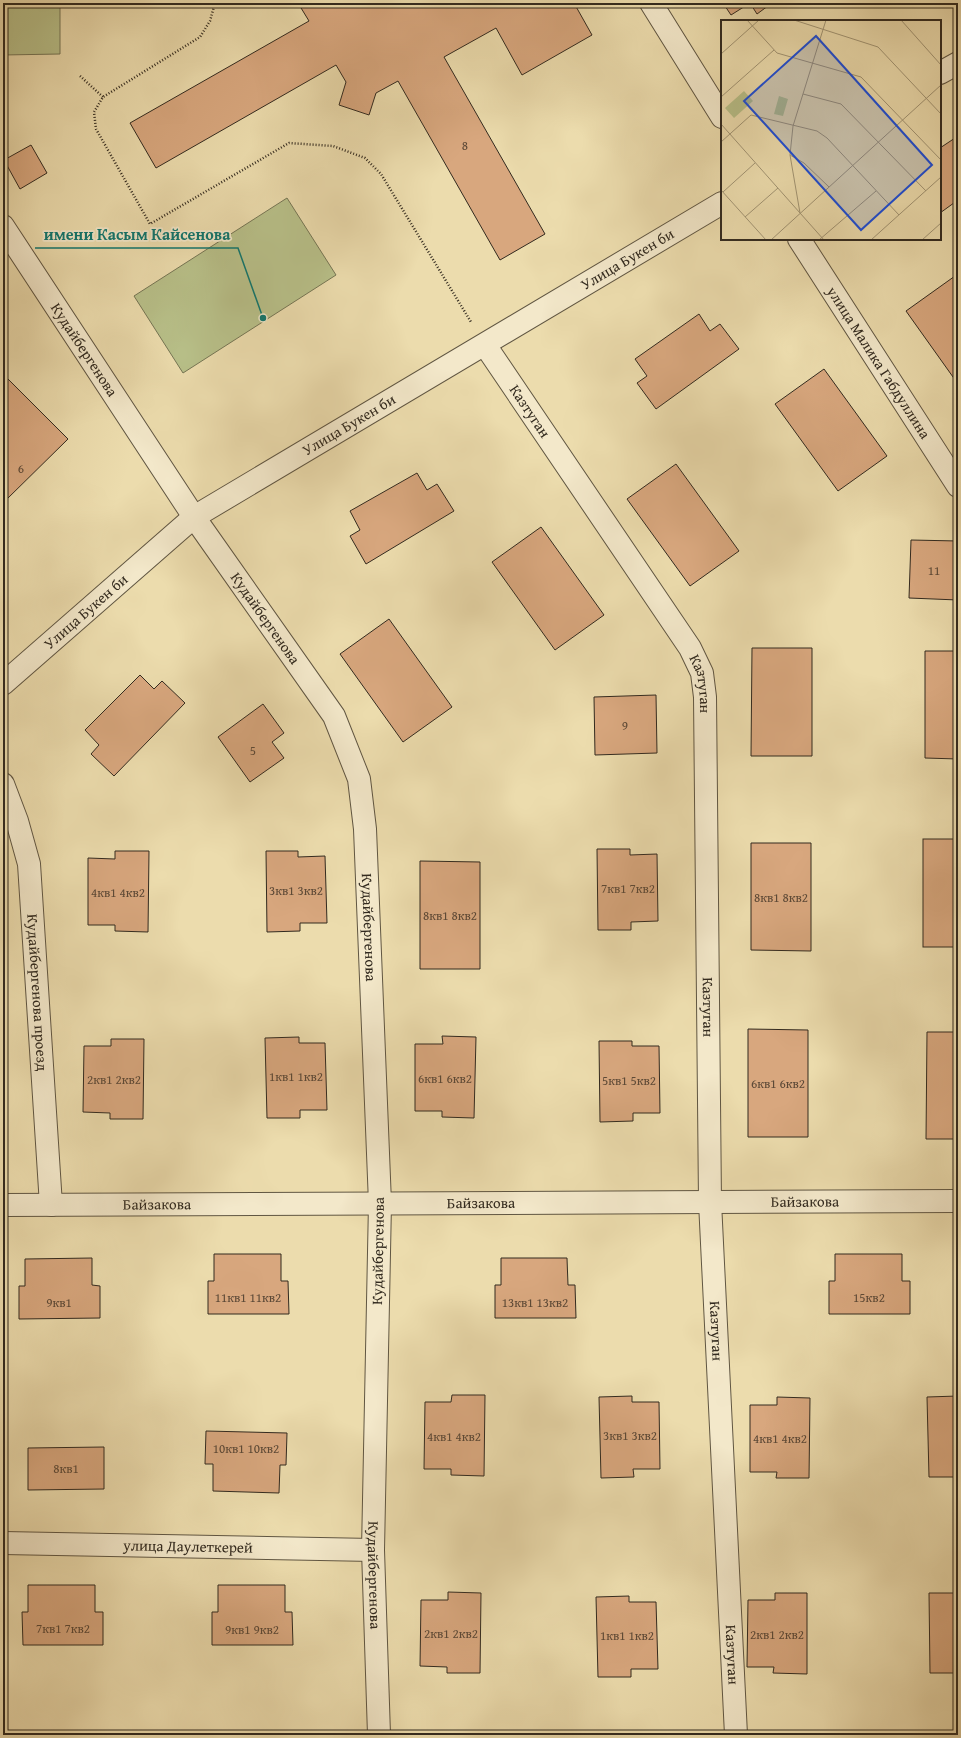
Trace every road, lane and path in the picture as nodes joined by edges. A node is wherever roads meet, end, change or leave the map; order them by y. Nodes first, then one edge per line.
1 (215, 3) edge
2 (651, 3) edge
3 (958, 62) edge
4 (941, 72) edge
5 (80, 76) dead end
6 (103, 98) junction
7 (721, 115) edge
8 (721, 204) edge
9 (3, 226) edge
10 (800, 240) edge
11 (485, 345) junction
12 (958, 486) edge
13 (194, 516) junction
14 (3, 684) edge
15 (3, 784) edge
16 (958, 1201) edge
17 (710, 1202) junction
18 (380, 1204) junction
19 (3, 1205) edge
20 (51, 1205) junction
21 (3, 1543) edge
22 (373, 1550) junction
23 (379, 1735) edge
24 (736, 1735) edge

1 - 6 path
2 - 7 street
3 - 4 street
5 - 6 path
6 - 11 path
8 - 11 street, Улица Букен би
9 - 13 street, Кудайбергенова
10 - 12 street, улица Малика Габдуллина
11 - 13 street, Улица Букен би
11 - 17 street, Казтуган
13 - 14 street, Улица Букен би
13 - 18 street, Кудайбергенова
15 - 20 street, Кудайбергенова проезд
16 - 17 street, Байзакова
17 - 18 street, Байзакова
17 - 24 street, Казтуган
18 - 20 street, Байзакова
18 - 22 street, Кудайбергенова
19 - 20 street, Байзакова
21 - 22 street, улица Даулеткерей
22 - 23 street, Кудайбергенова

